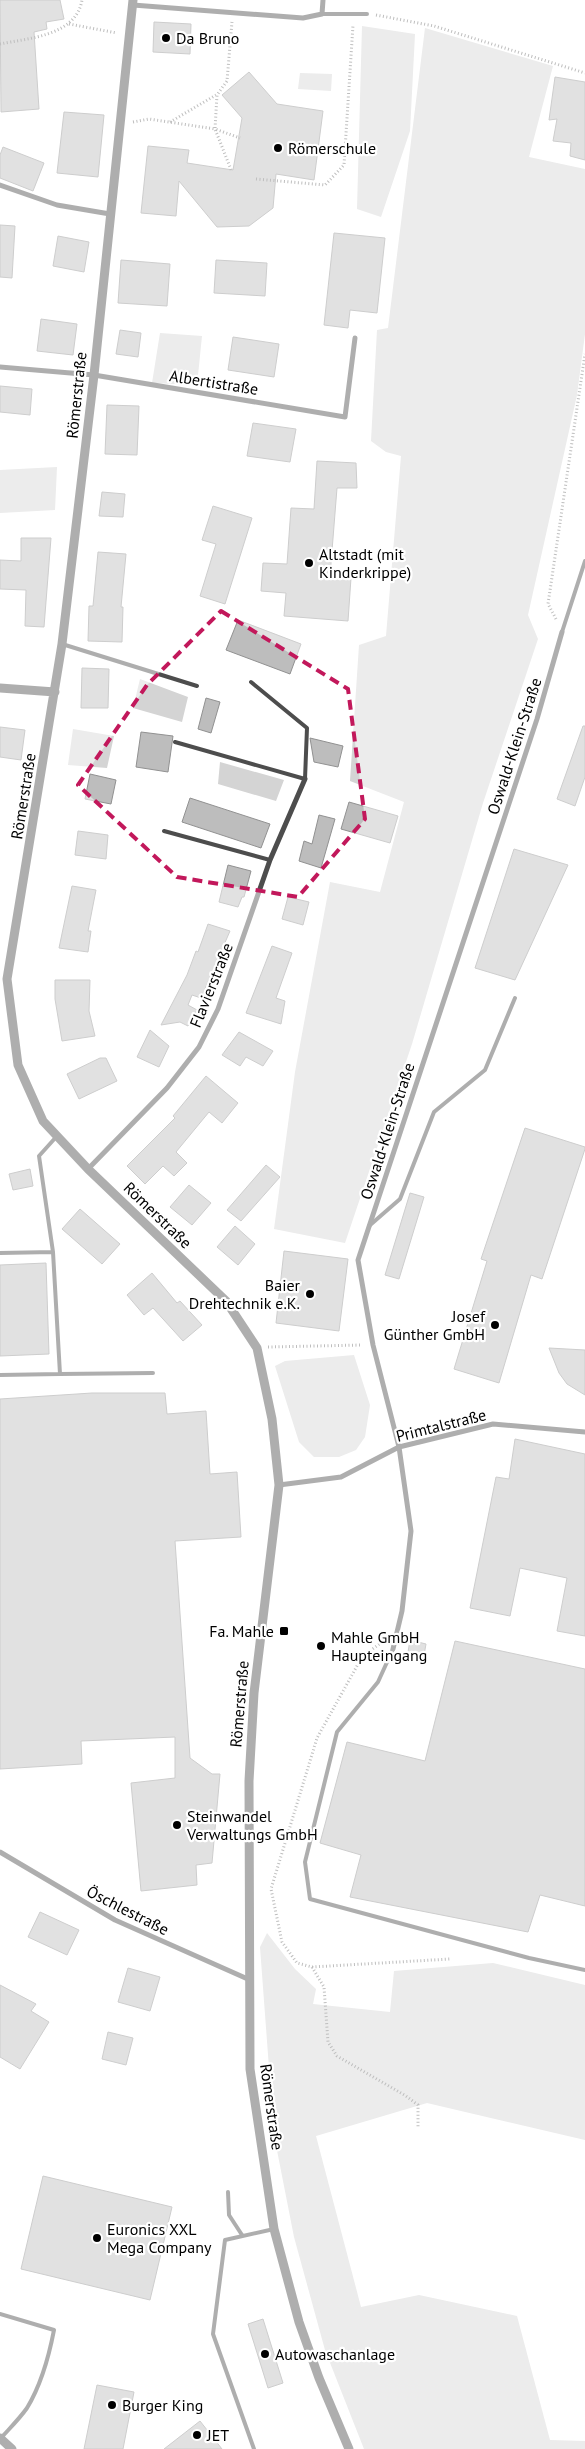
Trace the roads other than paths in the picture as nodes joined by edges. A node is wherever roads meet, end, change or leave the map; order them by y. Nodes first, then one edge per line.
1 (323, 0) edge
2 (133, 3) edge
3 (322, 14) junction
4 (367, 14) road end
5 (0, 185) edge
6 (110, 214) junction
7 (355, 338) dead end
8 (0, 367) edge
9 (94, 375) junction
10 (585, 560) edge
11 (562, 632) joint
12 (62, 644) junction
13 (251, 682) dead end
14 (197, 686) dead end
15 (0, 688) edge
16 (55, 692) junction
17 (176, 742) dead end
18 (305, 779) junction
19 (164, 831) dead end
20 (270, 860) junction
21 (514, 998) dead end
22 (57, 1136) junction
23 (88, 1169) junction
24 (368, 1227) junction
25 (53, 1252) junction
26 (0, 1253) edge
27 (153, 1373) dead end
28 (60, 1374) junction
29 (0, 1375) edge
30 (585, 1432) edge
31 (399, 1446) junction
32 (279, 1485) junction
33 (393, 1649) joint
34 (0, 1852) edge
35 (585, 1970) edge
36 (250, 1980) junction
37 (228, 2192) dead end
38 (274, 2229) junction
39 (242, 2235) junction
40 (0, 2314) edge
41 (0, 2438) edge
42 (12, 2449) edge
43 (254, 2449) edge
44 (349, 2449) edge

1 - 3 street
2 - 3 street
2 - 6 street, Römerstraße
3 - 4 lane
5 - 6 street
6 - 9 street, Römerstraße
7 - 9 street, Albertistraße
8 - 9 street, Albertistraße
9 - 12 street, Römerstraße
10 - 11 lane
11 - 24 street, Oswald-Klein-Straße
12 - 14 lane
12 - 16 street, Römerstraße
13 - 18 lane
15 - 16 street
16 - 22 street, Römerstraße
17 - 18 lane
18 - 20 street, Flavierstraße
19 - 20 lane
20 - 23 street, Flavierstraße
21 - 24 lane
22 - 23 street, Römerstraße
22 - 25 lane
23 - 32 street, Römerstraße
24 - 31 street, Oswald-Klein-Straße
25 - 26 lane
25 - 28 lane
27 - 28 lane
28 - 29 lane
30 - 31 street, Primtalstraße
31 - 32 street, Primtalstraße
31 - 33 street, Oswald-Klein-Straße
32 - 36 street, Römerstraße
33 - 35 lane
34 - 36 street, Öschlestraße
36 - 38 street, Römerstraße
37 - 39 lane
38 - 39 lane
38 - 44 street, Römerstraße
39 - 43 lane
40 - 41 lane
41 - 42 street

